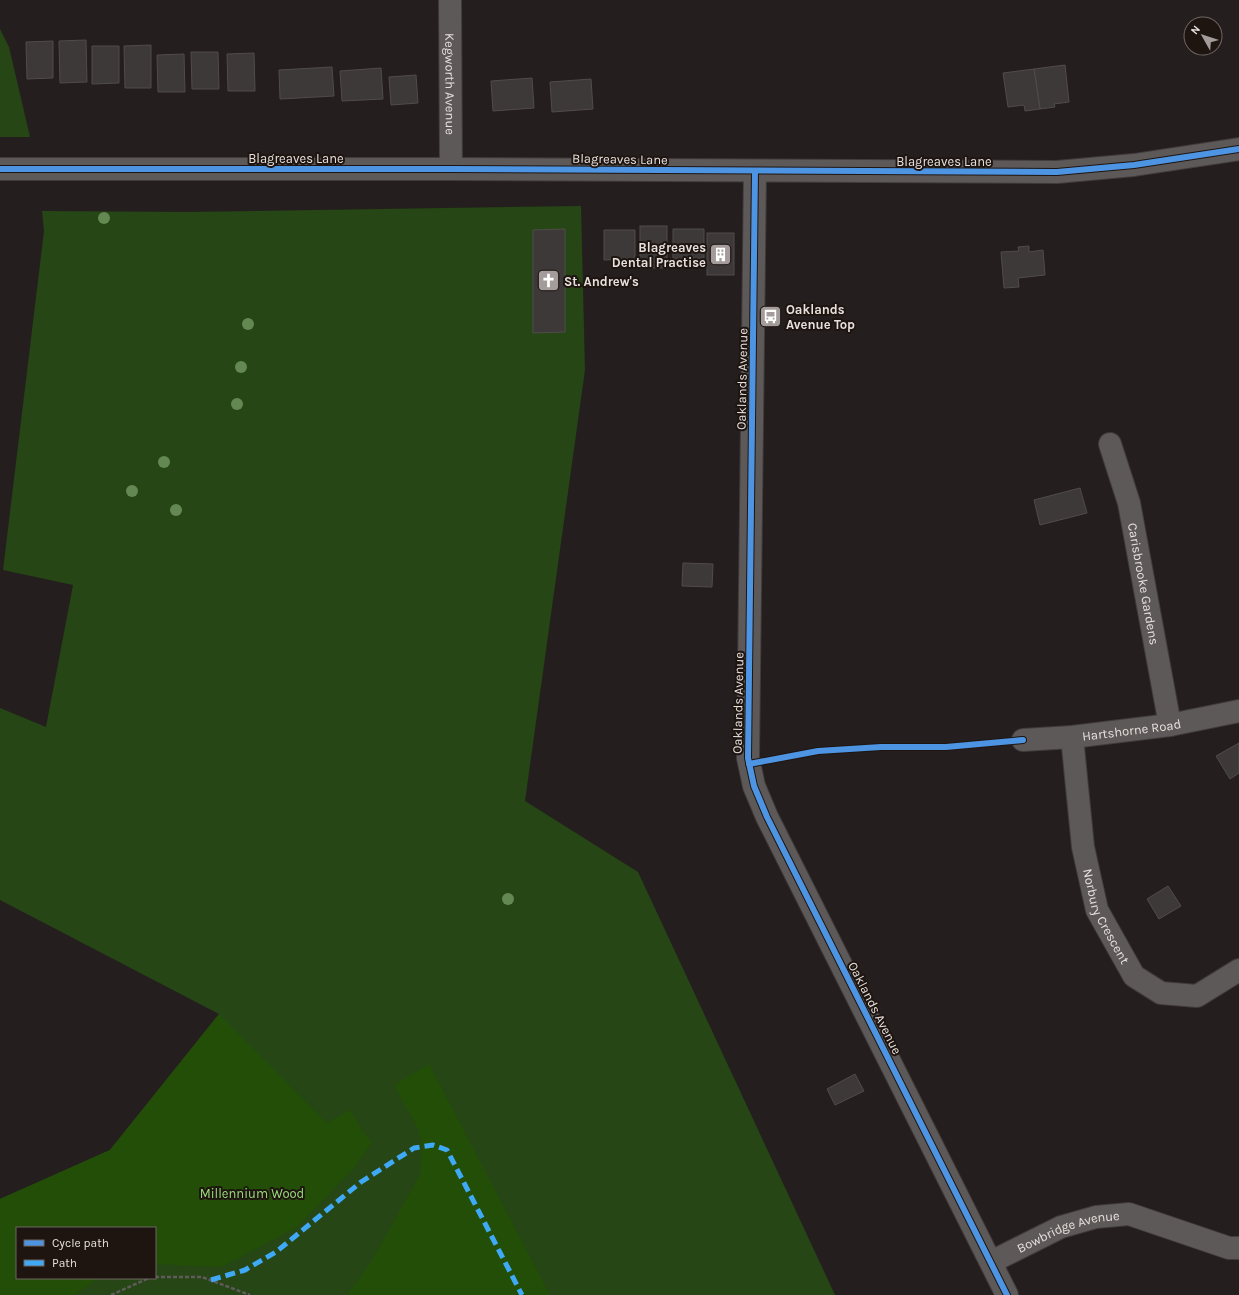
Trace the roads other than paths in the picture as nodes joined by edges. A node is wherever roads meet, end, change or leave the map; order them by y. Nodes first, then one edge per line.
1 (450, 0) edge
2 (1239, 149) edge
3 (0, 169) edge
4 (451, 169) junction
5 (755, 172) junction
6 (1110, 444) dead end
7 (1239, 711) edge
8 (1170, 725) junction
9 (1072, 736) junction
10 (1023, 740) dead end
11 (1239, 970) edge
12 (1239, 1248) edge
13 (991, 1262) junction
14 (1007, 1295) edge

1 - 4 street, Kegworth Avenue
2 - 5 street, Blagreaves Lane
3 - 4 street, Blagreaves Lane
4 - 5 street, Blagreaves Lane
5 - 13 street, Oaklands Avenue
6 - 8 street, Carisbrooke Gardens
7 - 8 street, Hartshorne Road
8 - 9 street, Hartshorne Road
9 - 10 street, Hartshorne Road
9 - 11 street, Norbury Crescent
12 - 13 street, Bowbridge Avenue
13 - 14 street, Oaklands Avenue

